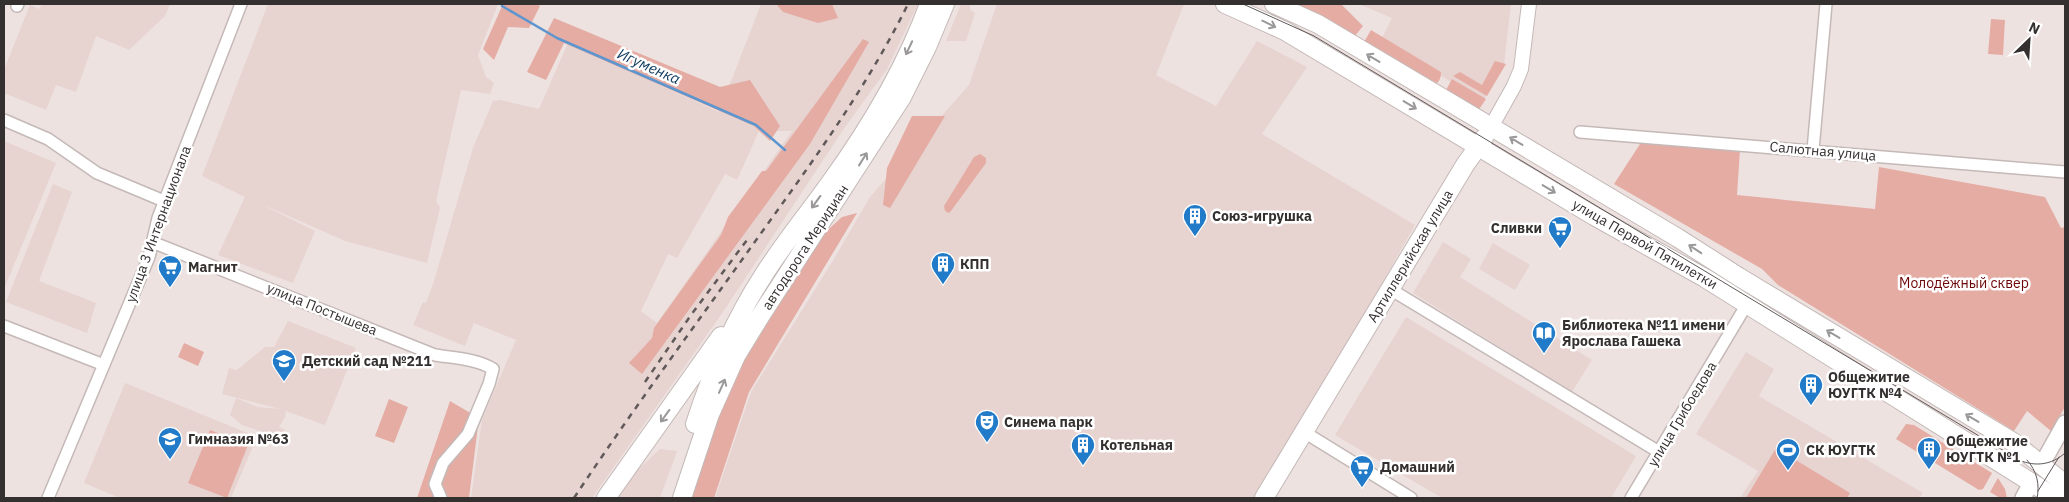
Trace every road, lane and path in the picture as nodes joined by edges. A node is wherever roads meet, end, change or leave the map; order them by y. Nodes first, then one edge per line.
1 (241, 4) edge
2 (929, 4) edge
3 (945, 4) edge
4 (1225, 4) edge
5 (1274, 4) edge
6 (1529, 4) edge
7 (1826, 4) edge
8 (4, 120) edge
9 (1491, 127) junction
10 (1580, 132) dead end
11 (1479, 146) junction
12 (1813, 150) junction
13 (2065, 172) edge
14 (164, 201) junction
15 (152, 242) junction
16 (763, 276) junction
17 (1390, 289) junction
18 (1748, 304) junction
19 (4, 326) edge
20 (104, 365) junction
21 (2065, 423) edge
22 (1304, 432) junction
23 (1659, 452) junction
24 (2042, 464) junction
25 (2059, 489) edge
26 (2027, 491) edge
27 (48, 498) edge
28 (441, 498) edge
29 (606, 498) edge
30 (672, 498) edge
31 (682, 498) edge
32 (1264, 498) edge
33 (1411, 498) edge
34 (1631, 498) edge

1 - 14 street, улица 3 Интернационала
2 -> 16 main road, автодорога Меридиан
31 -> 3 main road, автодорога Меридиан
4 -> 11 main road, улица Первой Пятилетки
9 -> 5 main road, улица Первой Пятилетки
6 - 9 street, Артиллерийская улица
7 - 12 street
8 - 14 street
9 - 11 main road, Артиллерийская улица
24 -> 9 main road, улица Первой Пятилетки
10 - 12 street, Салютная улица
11 - 17 main road, Артиллерийская улица
11 -> 18 main road, улица Первой Пятилетки
12 - 13 street, Салютная улица
14 - 15 street, улица 3 Интернационала
15 - 20 street, улица 3 Интернационала
15 - 28 street, улица Постышева
16 -> 29 main road
16 - 30 main road, автодорога Меридиан
17 - 22 main road, Артиллерийская улица
17 - 23 street
18 - 23 street, улица Грибоедова
18 - 26 main road, улица Первой Пятилетки
19 - 20 street
20 - 27 street, улица 3 Интернационала
21 - 24 main road
22 - 32 main road, Артиллерийская улица
22 - 33 street
23 - 34 street, улица Грибоедова
24 - 25 main road, улица Первой Пятилетки
24 - 26 main road
25 - 26 main road, улица Первой Пятилетки

